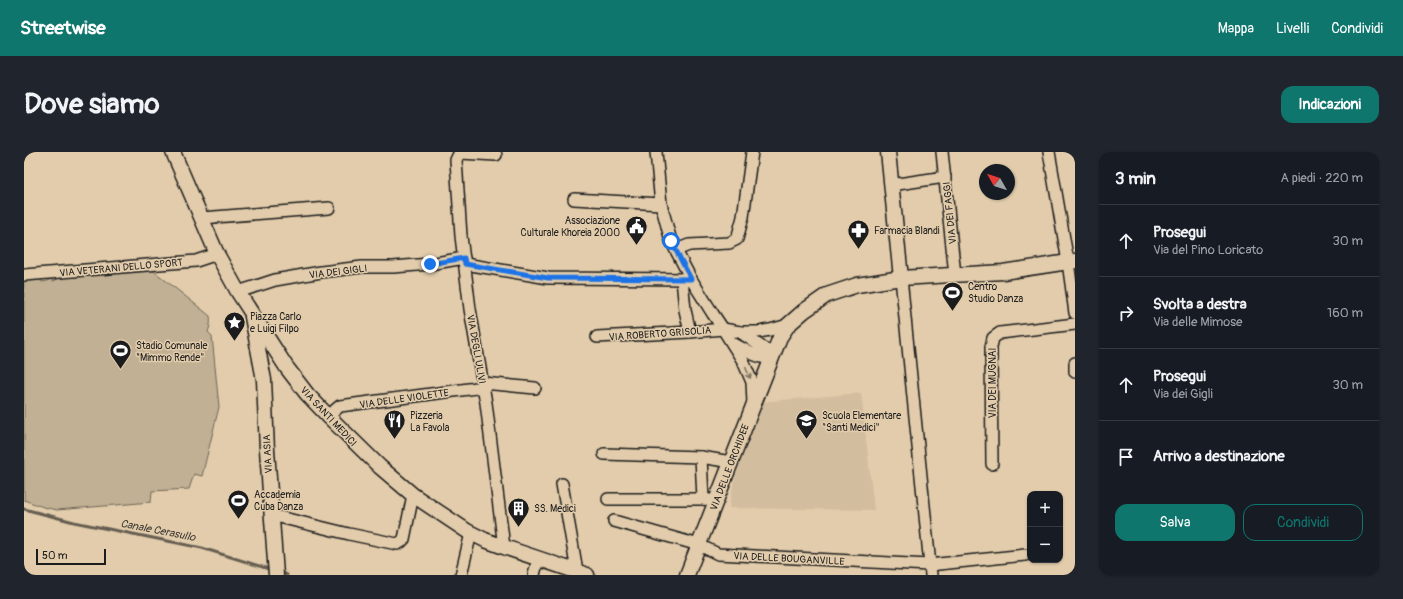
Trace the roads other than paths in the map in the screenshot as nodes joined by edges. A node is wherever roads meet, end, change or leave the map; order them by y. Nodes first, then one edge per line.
1 (173, 152) edge
2 (460, 152) edge
3 (656, 152) edge
4 (752, 152) edge
5 (888, 152) edge
6 (942, 152) edge
7 (1049, 152) edge
8 (496, 155) dead end
9 (945, 177) junction
10 (891, 185) junction
11 (574, 199) dead end
12 (661, 204) junction
13 (329, 208) dead end
14 (202, 218) junction
15 (676, 250) junction
16 (217, 254) junction
17 (465, 261) junction
18 (1072, 262) edge
19 (24, 275) edge
20 (955, 275) junction
21 (900, 278) junction
22 (687, 279) junction
23 (238, 292) junction
24 (251, 311) junction
25 (1075, 313) edge
26 (788, 324) junction
27 (1075, 324) edge
28 (723, 328) junction
29 (690, 332) junction
30 (740, 332) junction
31 (597, 337) dead end
32 (732, 343) junction
33 (274, 346) junction
34 (258, 354) junction
35 (771, 358) junction
36 (1075, 363) edge
37 (287, 368) junction
38 (1075, 372) edge
39 (264, 380) junction
40 (483, 385) junction
41 (535, 388) dead end
42 (752, 406) junction
43 (328, 416) junction
44 (604, 454) dead end
45 (702, 457) junction
46 (731, 462) junction
47 (992, 464) dead end
48 (562, 484) dead end
49 (413, 495) junction
50 (608, 499) dead end
51 (710, 500) junction
52 (271, 515) junction
53 (614, 521) dead end
54 (471, 533) junction
55 (699, 545) junction
56 (504, 547) junction
57 (1025, 555) dead end
58 (538, 559) junction
59 (930, 570) edge
60 (573, 572) edge
61 (687, 574) edge
62 (276, 575) edge
63 (461, 575) edge
64 (534, 575) edge

1 - 14 street, VIA SANTI MEDICI
2 - 8 street
2 - 17 street, VIA DEGLI ULIVI
3 - 12 street
4 - 15 street
5 - 10 street
6 - 9 street, VIA DEI FAGGI
7 - 18 street
9 - 10 street
9 - 20 street, VIA DEI FAGGI
10 - 21 street
11 - 12 street
12 - 15 street
13 - 14 street
14 - 16 street, VIA SANTI MEDICI
15 - 22 street
16 - 19 street, VIA VETERANI DELLO SPORT
16 - 23 street, VIA SANTI MEDICI
17 - 22 street, VIA DEI GIGLI
17 - 23 street, VIA DEI GIGLI
17 - 40 street, VIA DEGLI ULIVI
18 - 20 street
18 - 25 street
20 - 21 street
21 - 26 street
21 - 59 street
22 - 28 street
22 - 29 street
23 - 24 street, VIA SANTI MEDICI
24 - 33 street, VIA SANTI MEDICI
24 - 34 street, VIA ASIA
26 - 30 street
26 - 35 street, VIA DELLE ORCHIDEE
27 - 47 street, VIA DEI MUGNAI
28 - 29 street, VIA ROBERTO GRISOLIA
28 - 30 street
28 - 32 street
29 - 31 street, VIA ROBERTO GRISOLIA
30 - 35 street
32 - 35 street
32 -> 42 street
33 - 34 street
33 - 37 street, VIA SANTI MEDICI
33 - 39 street, VIA ASIA
34 - 39 street, VIA ASIA
35 - 42 street, VIA DELLE ORCHIDEE
36 - 38 street
37 - 39 street
37 - 43 street, VIA SANTI MEDICI
39 - 52 street, VIA ASIA
40 - 41 street, VIA DELLE VIOLETTE
40 - 43 street, VIA DELLE VIOLETTE
40 - 56 street, VIA DEGLI ULIVI
42 - 46 street, VIA DELLE ORCHIDEE
43 - 49 street, VIA SANTI MEDICI
44 - 45 street
45 - 46 street
45 - 51 street
46 - 51 street, VIA DELLE ORCHIDEE
48 - 60 street
49 - 52 street
49 - 54 street, VIA SANTI MEDICI
50 - 51 street
51 - 55 street, VIA DELLE ORCHIDEE
52 - 62 street, VIA ASIA
53 - 55 street, VIA DELLE BOUGANVILLE
54 - 56 street, VIA SANTI MEDICI
54 - 63 street
55 - 59 street, VIA DELLE BOUGANVILLE
55 - 61 street, VIA DELLE ORCHIDEE
56 - 58 street, VIA SANTI MEDICI
57 - 59 street, VIA DELLE BOUGANVILLE
58 - 60 street, VIA SANTI MEDICI
58 - 64 street

